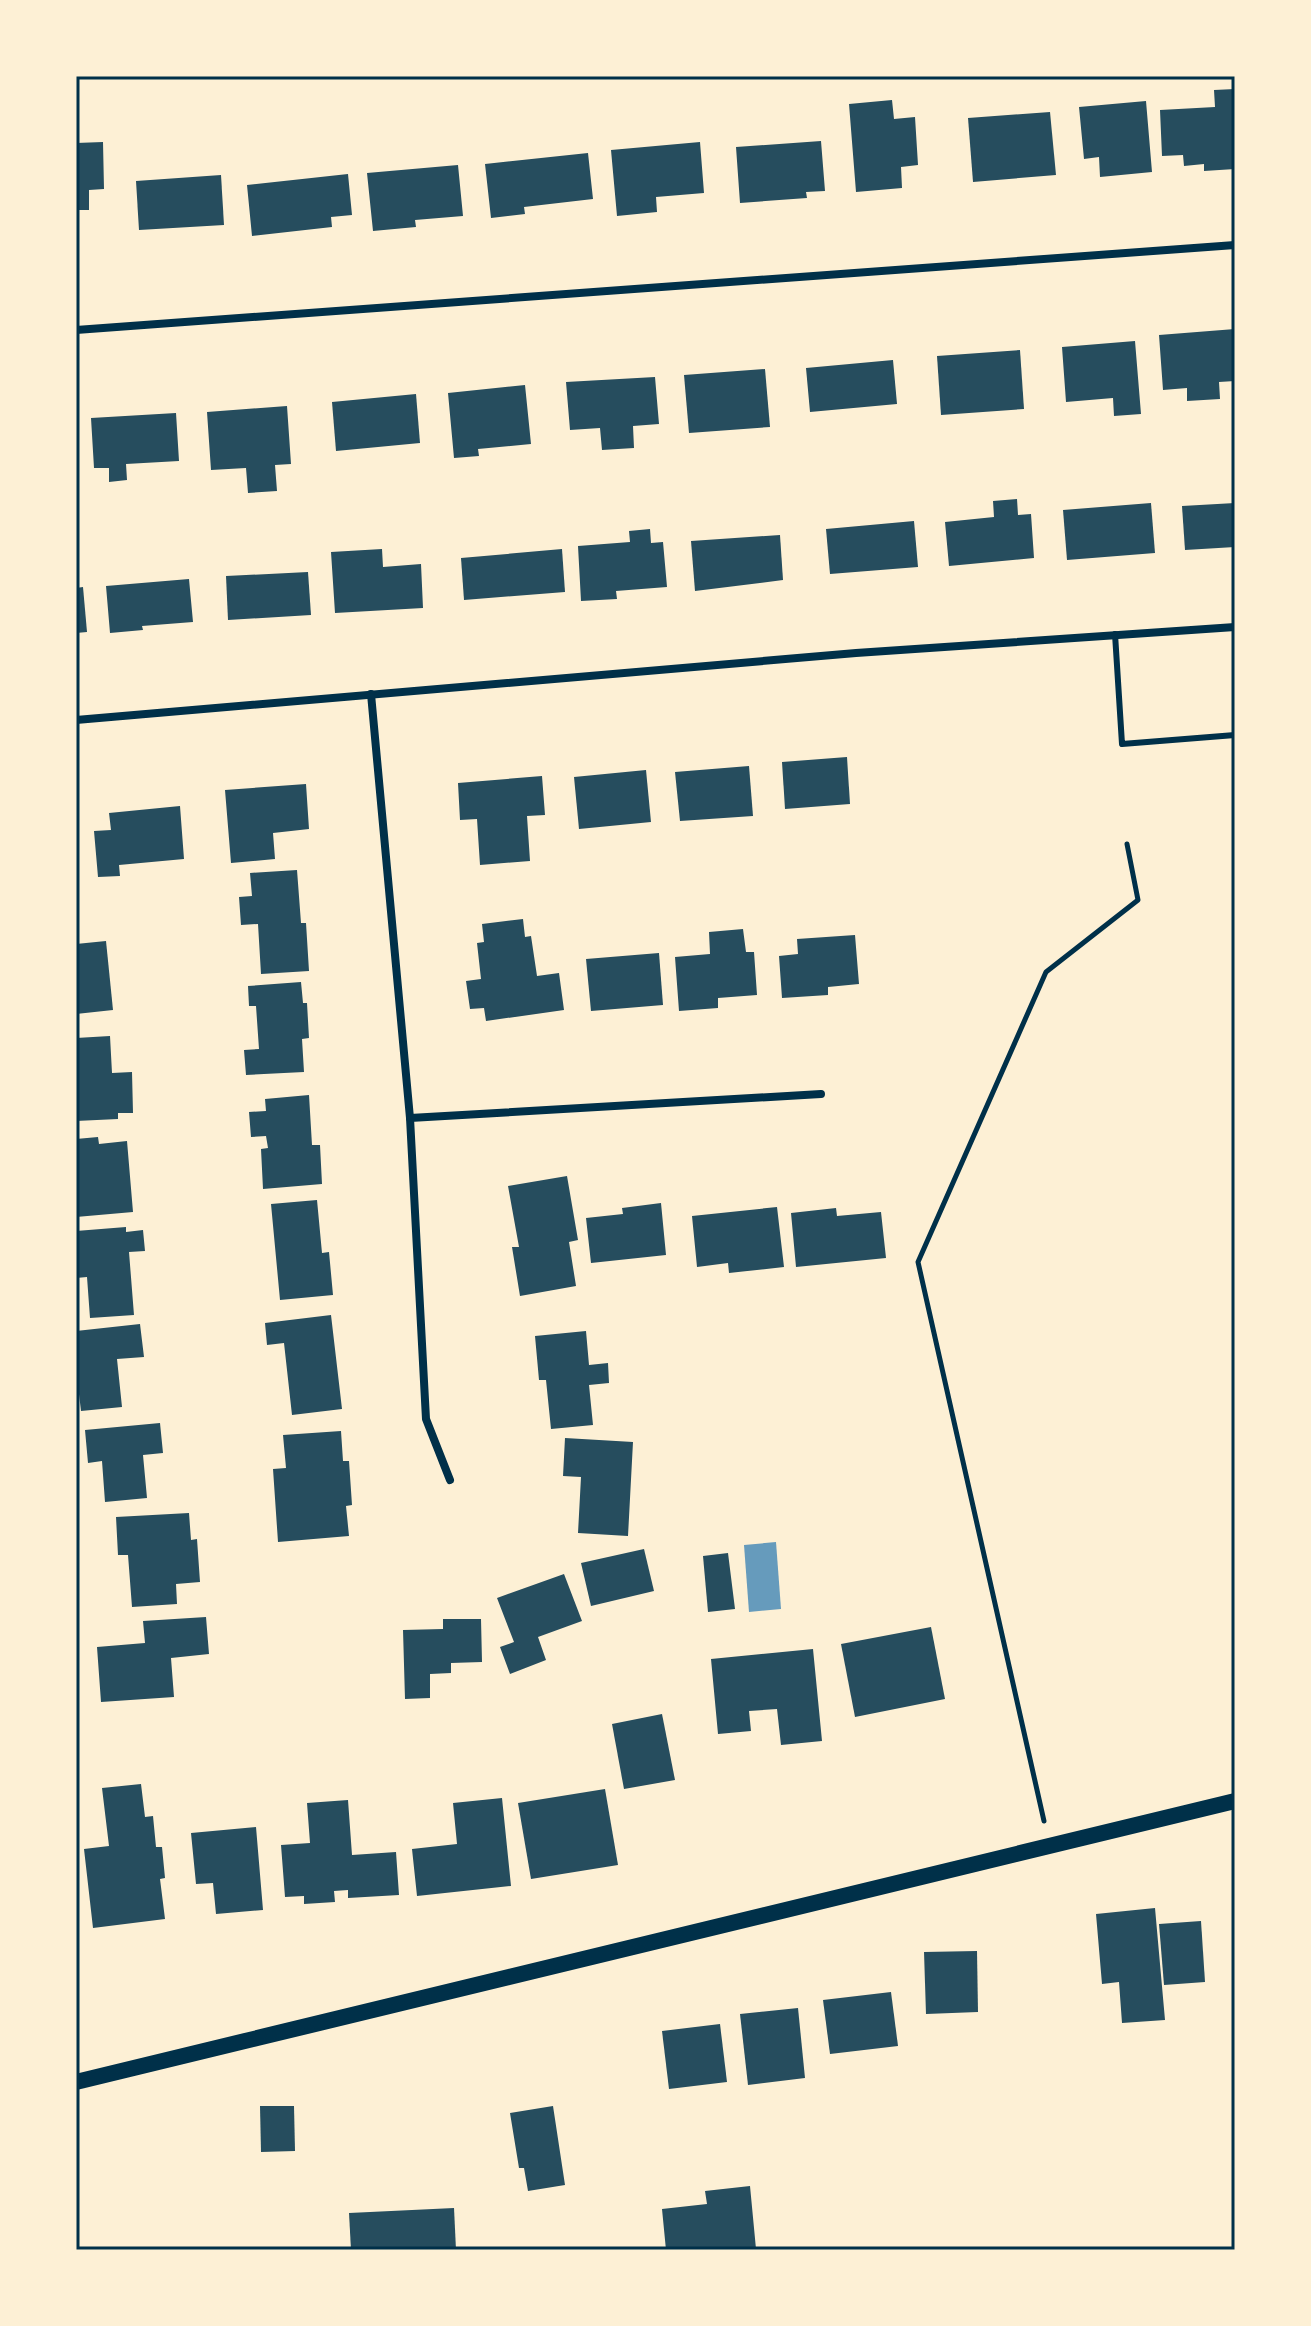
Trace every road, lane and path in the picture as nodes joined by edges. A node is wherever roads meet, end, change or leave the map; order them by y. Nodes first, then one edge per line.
1 (1235, 245) edge
2 (76, 330) edge
3 (1235, 627) edge
4 (1115, 634) junction
5 (371, 694) junction
6 (76, 720) edge
7 (1235, 735) edge
8 (1127, 844) dead end
9 (821, 1094) dead end
10 (410, 1118) junction
11 (450, 1480) dead end
12 (1235, 1801) edge
13 (1044, 1821) dead end
14 (76, 2082) edge

1 - 2 street
3 - 4 street
4 - 5 street
4 - 7 lane
5 - 6 street
5 - 10 street
8 - 13 path
9 - 10 street
10 - 11 street
12 - 14 main road

